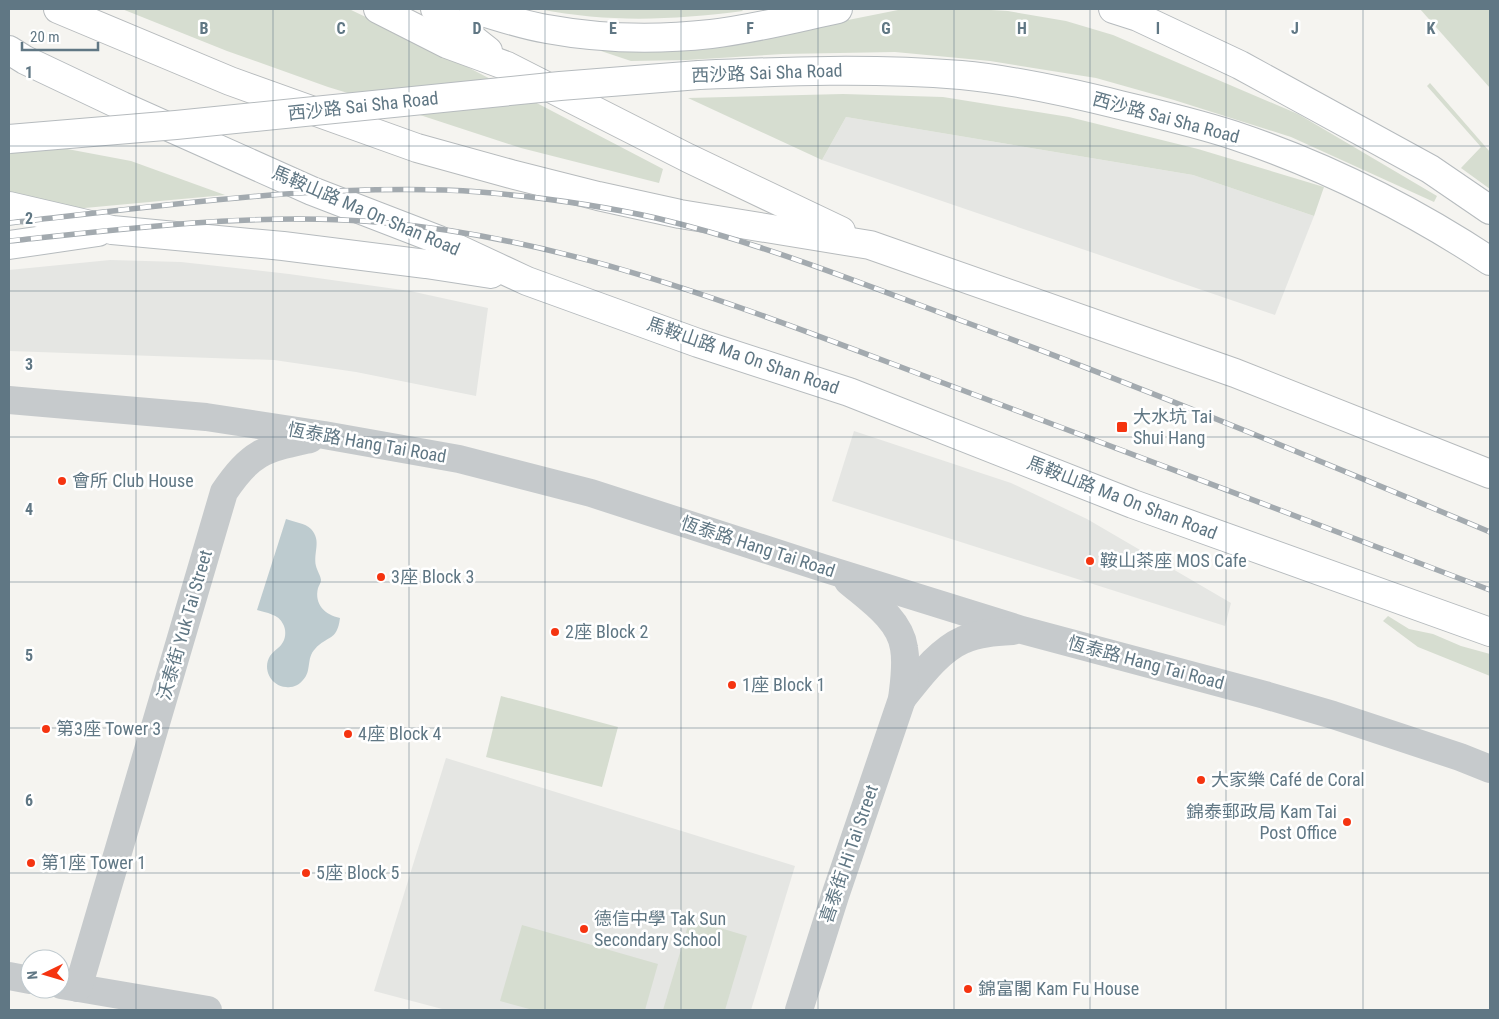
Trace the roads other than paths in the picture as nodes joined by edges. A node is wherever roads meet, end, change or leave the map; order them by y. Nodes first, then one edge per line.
1 (58, 9) edge
2 (378, 9) edge
3 (434, 9) edge
4 (473, 9) edge
5 (838, 9) edge
6 (1112, 9) edge
7 (9, 50) edge
8 (507, 66) junction
9 (9, 138) edge
10 (9, 206) edge
11 (1490, 210) edge
12 (112, 230) junction
13 (9, 244) edge
14 (870, 244) junction
15 (1490, 261) edge
16 (527, 280) junction
17 (9, 400) edge
18 (324, 435) junction
19 (1490, 474) edge
20 (841, 574) junction
21 (1022, 630) junction
22 (1490, 632) edge
23 (902, 699) junction
24 (1490, 769) edge
25 (70, 983) edge
26 (70, 986) edge
27 (208, 1010) edge
28 (798, 1010) edge

1 - 14 main road
2 - 8 main road
3 - 8 main road
4 - 5 main road
6 - 11 main road
7 - 16 main road, 馬鞍山路 Ma On Shan Road
8 - 14 main road
9 - 15 main road, 西沙路 Sai Sha Road, bridge
10 - 12 main road
12 - 13 main road
12 - 16 main road
14 - 19 main road
16 - 22 main road, 馬鞍山路 Ma On Shan Road
17 - 18 street, 恆泰路 Hang Tai Road
18 - 20 street, 恆泰路 Hang Tai Road
18 - 25 street, 沃泰街 Yuk Tai Street
20 - 21 street, 恆泰路 Hang Tai Road
20 - 23 street, 喜泰街 Hi Tai Street
21 - 23 street, 喜泰街 Hi Tai Street
21 - 24 street, 恆泰路 Hang Tai Road
23 - 28 street, 喜泰街 Hi Tai Street
26 - 27 street

